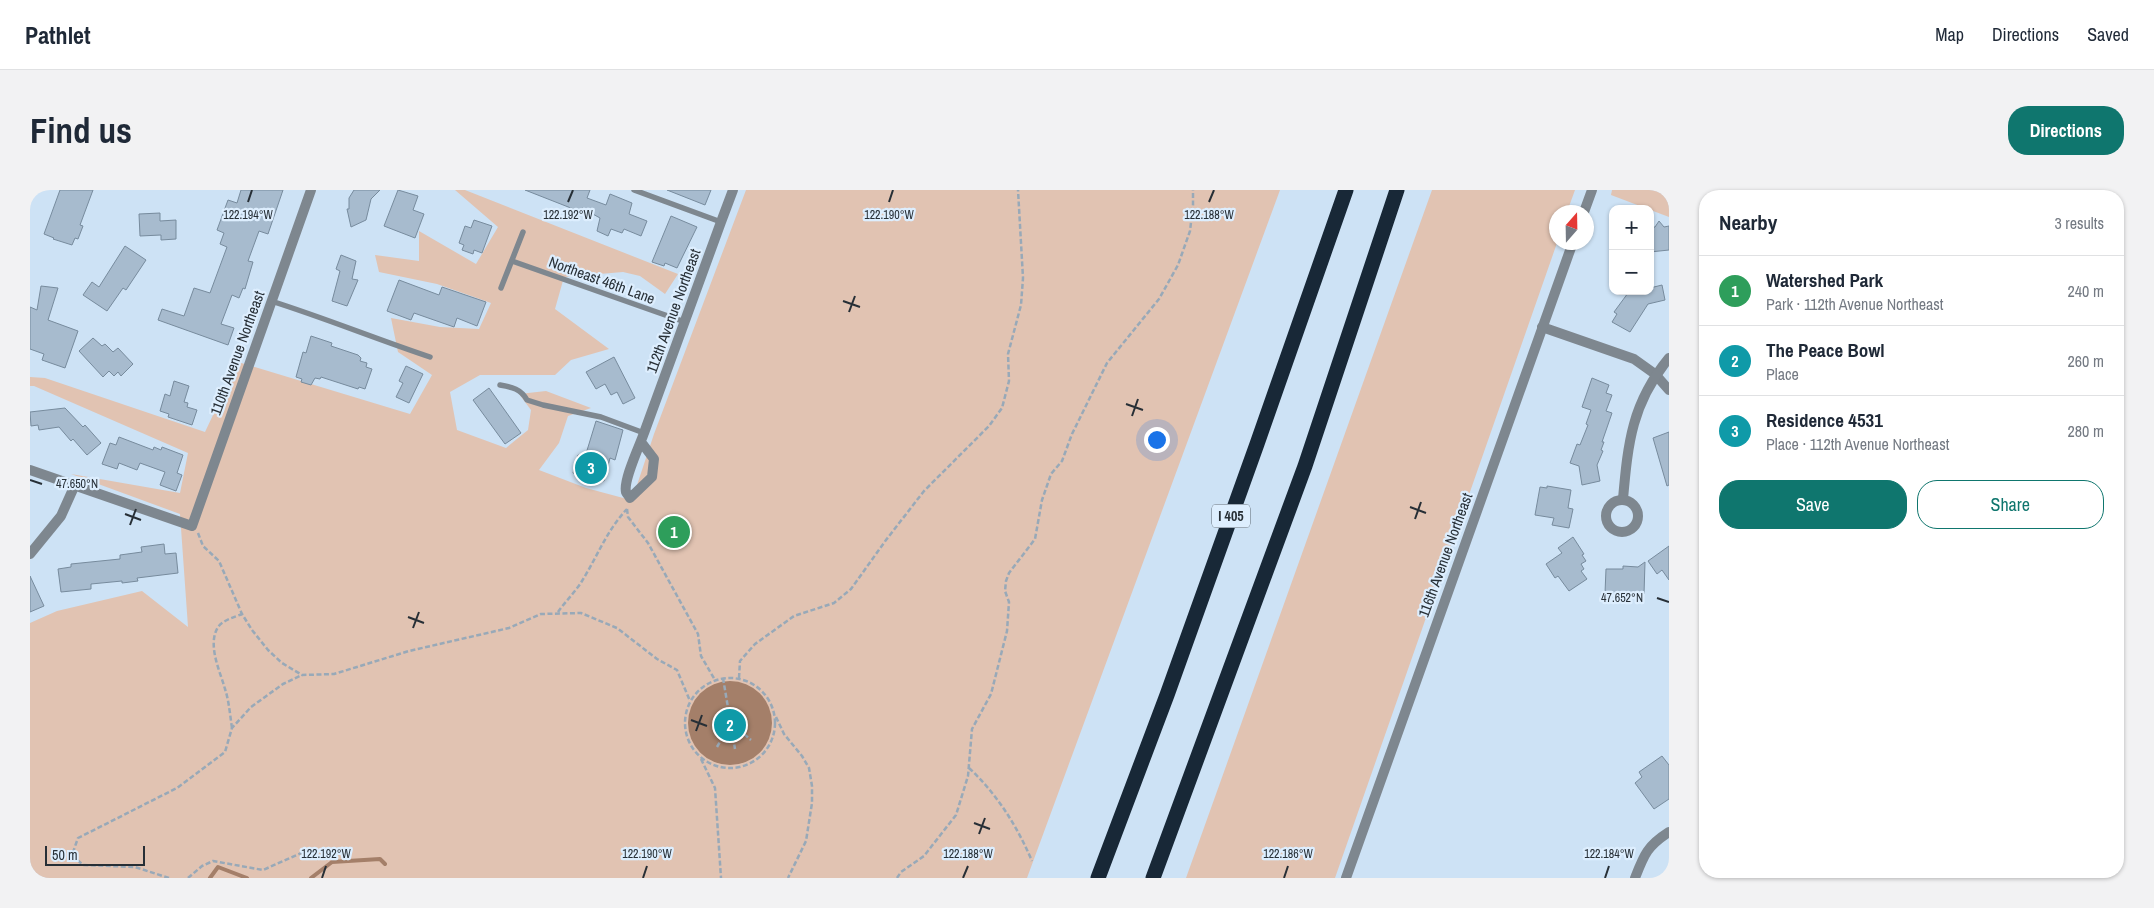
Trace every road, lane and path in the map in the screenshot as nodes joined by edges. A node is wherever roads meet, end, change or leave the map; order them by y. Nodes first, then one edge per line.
1 (311, 190) edge
2 (634, 190) edge
3 (733, 190) edge
4 (1018, 190) edge
5 (1193, 190) edge
6 (1346, 190) edge
7 (1397, 190) edge
8 (1592, 190) edge
9 (1587, 205) edge
10 (721, 222) junction
11 (523, 232) dead end
12 (1570, 250) edge
13 (512, 261) junction
14 (501, 288) dead end
15 (272, 301) junction
16 (685, 322) junction
17 (1542, 327) junction
18 (430, 357) dead end
19 (1669, 358) edge
20 (1655, 374) junction
21 (500, 385) dead end
22 (1669, 390) edge
23 (643, 437) junction
24 (30, 470) edge
25 (74, 487) junction
26 (630, 498) junction
27 (1623, 499) dead end
28 (627, 509) junction
29 (192, 526) junction
30 (30, 554) edge
31 (558, 612) junction
32 (242, 614) junction
33 (302, 675) junction
34 (723, 678) junction
35 (739, 678) junction
36 (715, 680) junction
37 (690, 701) junction
38 (775, 715) junction
39 (731, 723) junction
40 (232, 728) junction
41 (751, 740) dead end
42 (717, 747) dead end
43 (734, 749) dead end
44 (701, 758) junction
45 (969, 768) junction
46 (1669, 832) edge
47 (308, 850) dead end
48 (1032, 862) dead end
49 (169, 878) edge
50 (188, 878) edge
51 (720, 878) edge
52 (788, 878) edge
53 (897, 878) edge
54 (1098, 878) edge
55 (1153, 878) edge
56 (1346, 878) edge
57 (1635, 878) edge

1 - 15 street, 110th Avenue Northeast
2 - 10 lane
3 - 10 street, 112th Avenue Northeast
4 - 35 path
5 - 45 path
6 - 54 highway, I 405
7 - 55 highway
8 - 9 street
10 - 16 street, 112th Avenue Northeast
11 - 13 lane
12 - 17 street, 116th Avenue Northeast
13 - 14 lane
13 - 16 lane, Northeast 46th Lane
15 - 18 lane
15 - 29 street, 110th Avenue Northeast
16 - 23 street, 112th Avenue Northeast
17 - 20 street
17 - 56 street, 116th Avenue Northeast
19 - 20 street
20 - 22 street
20 - 27 street
21 - 23 lane
23 - 26 street, 112th Avenue Northeast
23 - 26 street
24 - 25 street
25 - 29 street
25 - 30 street
26 - 28 path
28 - 31 path
28 - 36 path
29 - 32 path
31 - 33 path
31 - 37 path
32 - 33 path
32 - 40 path
33 - 40 path
34 - 35 path
34 - 36 path
34 - 39 path
35 - 38 path
36 - 37 path
37 - 44 path
38 - 44 path
38 - 52 path
39 - 41 path
39 - 42 path
39 - 43 path
40 - 49 path
44 - 51 path
45 - 48 path
45 - 53 path
46 - 57 street
47 - 50 path

